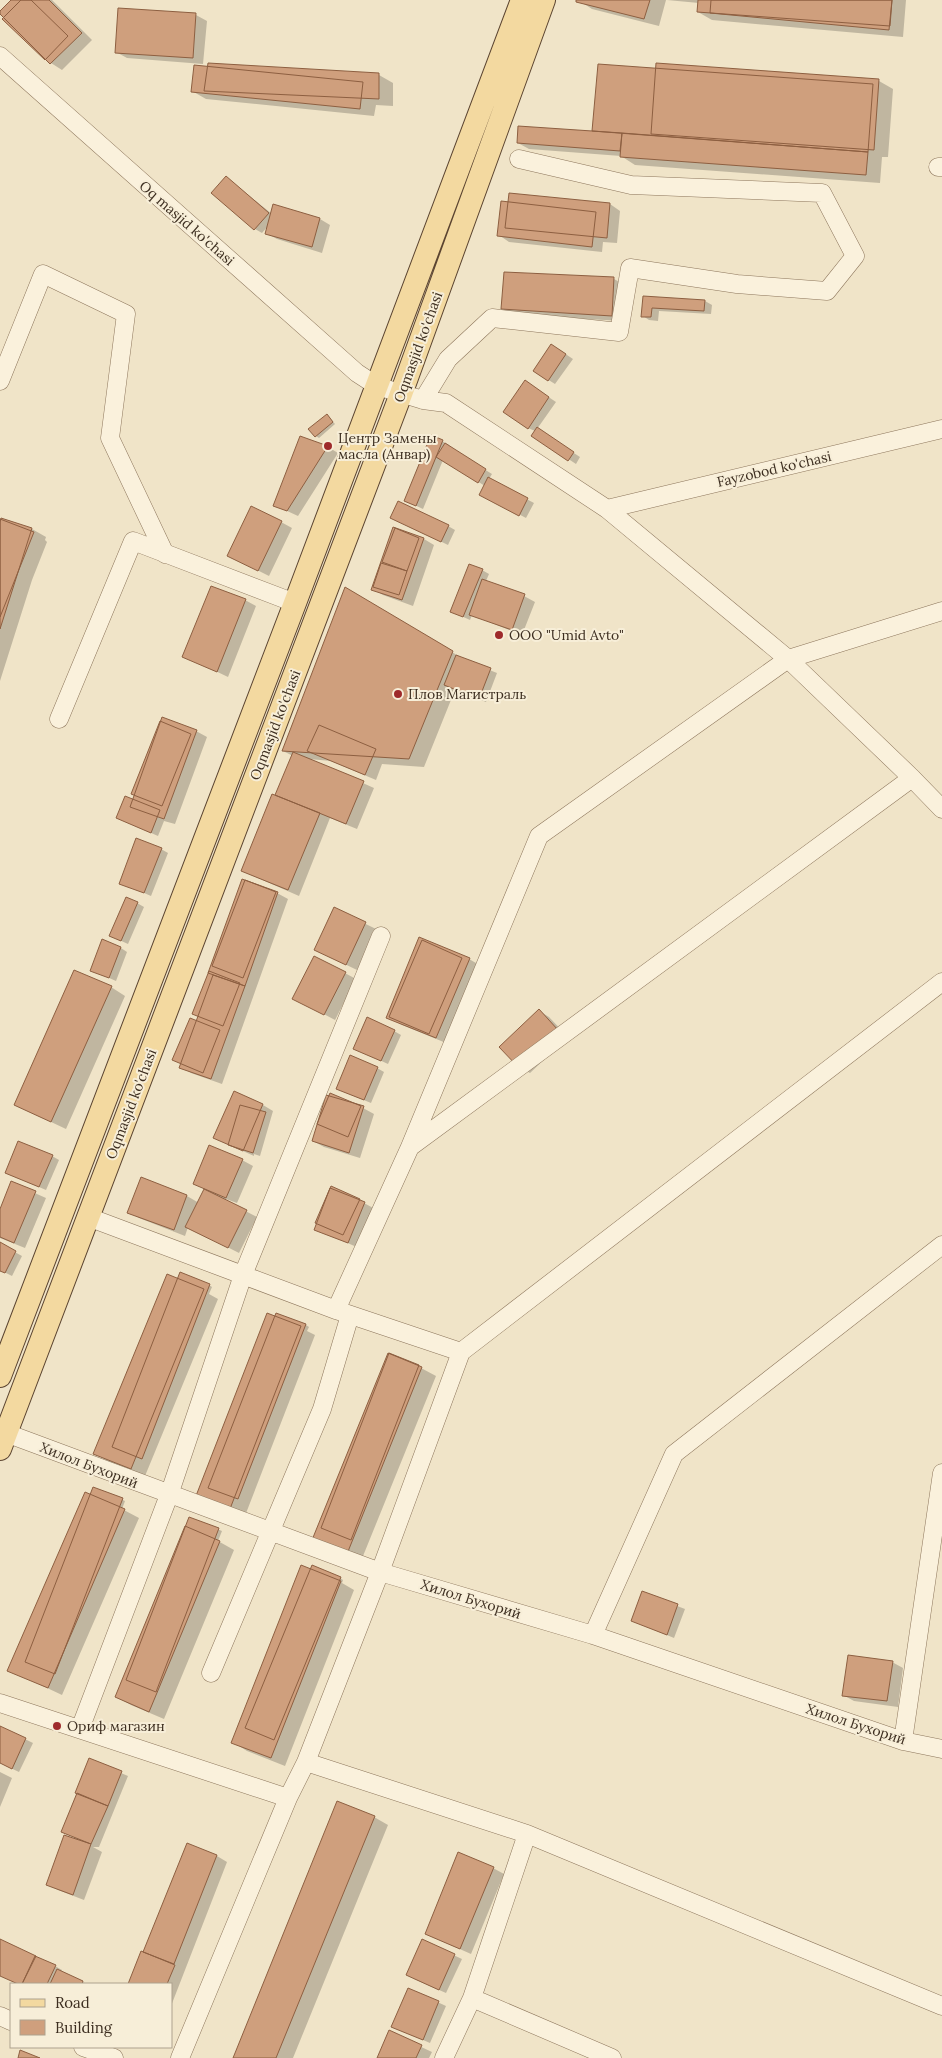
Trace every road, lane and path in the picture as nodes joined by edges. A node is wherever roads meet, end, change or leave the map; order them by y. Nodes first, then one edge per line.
1 (522, 0) edge
2 (544, 0) edge
3 (0, 56) edge
4 (518, 159) dead end
5 (0, 382) edge
6 (377, 386) junction
7 (401, 394) junction
8 (423, 400) junction
9 (942, 429) edge
10 (607, 509) junction
11 (166, 554) junction
12 (295, 604) junction
13 (942, 611) edge
14 (788, 659) junction
15 (59, 719) dead end
16 (912, 778) junction
17 (942, 809) edge
18 (380, 936) dead end
19 (942, 982) edge
20 (410, 1147) junction
21 (88, 1217) junction
22 (942, 1245) edge
23 (243, 1275) junction
24 (343, 1312) junction
25 (460, 1352) junction
26 (0, 1376) edge
27 (3, 1441) edge
28 (942, 1473) edge
29 (169, 1495) junction
30 (269, 1532) junction
31 (380, 1572) junction
32 (593, 1635) junction
33 (211, 1673) dead end
34 (0, 1703) edge
35 (80, 1729) junction
36 (903, 1741) junction
37 (942, 1749) edge
38 (306, 1762) junction
39 (288, 1798) junction
40 (527, 1834) junction
41 (472, 1998) junction
42 (942, 2006) edge
43 (86, 2048) edge
44 (114, 2058) edge
45 (180, 2058) edge
46 (444, 2058) edge
47 (612, 2058) edge

1 - 6 main road, Oqmasjid ko'chasi
2 - 7 main road, Oqmasjid ko'chasi
3 - 6 street, Oq masjid ko'chasi
4 - 8 street
5 - 11 street
6 - 7 street
6 - 12 main road, Oqmasjid ko'chasi
7 - 8 street
7 - 21 main road, Oqmasjid ko'chasi
8 - 10 street
9 - 10 street, Fayzobod ko'chasi
10 - 14 street
11 - 12 street
11 - 15 street
12 - 26 main road, Oqmasjid ko'chasi
13 - 14 street
14 - 16 street
14 - 20 street
16 - 17 street
16 - 20 street
18 - 23 street
19 - 25 street
20 - 24 street
21 - 23 street
21 - 27 main road, Oqmasjid ko'chasi
22 - 32 street
23 - 24 street
23 - 29 street
24 - 25 street
24 - 30 street
25 - 31 street
27 - 29 street, Хилол Бухорий
28 - 36 street
29 - 30 street, Хилол Бухорий
29 - 35 street
30 - 31 street, Хилол Бухорий
30 - 33 street
31 - 32 street, Хилол Бухорий
31 - 38 street
32 - 36 street, Хилол Бухорий
34 - 35 street
35 - 39 street
36 - 37 street, Хилол Бухорий
38 - 39 street
38 - 40 street
39 - 45 street
40 - 41 street
40 - 42 street
41 - 46 street
41 - 47 street
43 - 44 street

